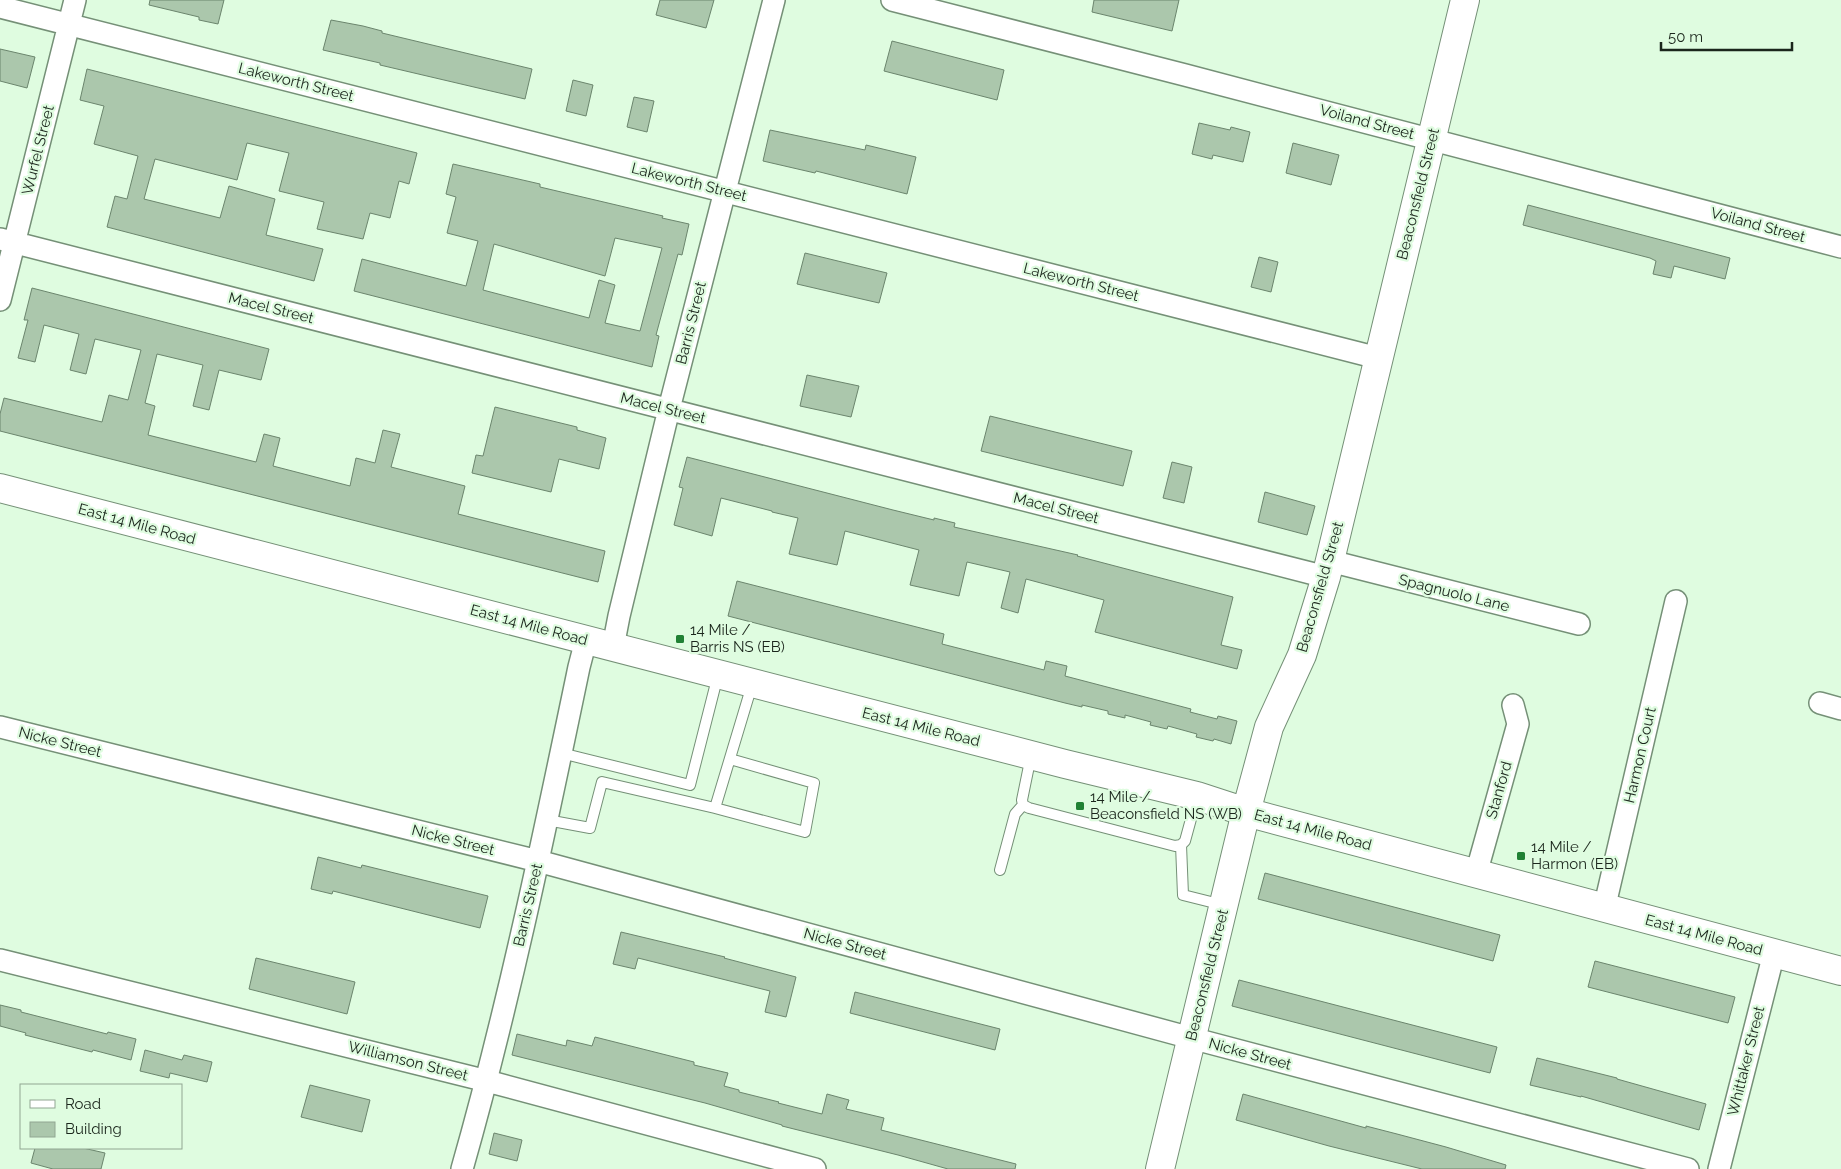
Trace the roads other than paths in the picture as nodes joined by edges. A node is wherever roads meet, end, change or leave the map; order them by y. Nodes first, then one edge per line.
1 (75, 0) edge
2 (774, 0) edge
3 (892, 0) edge
4 (1465, 0) edge
5 (0, 7) edge
6 (69, 24) junction
7 (1432, 139) junction
8 (725, 191) junction
9 (7, 241) edge
10 (1841, 246) edge
11 (0, 300) edge
12 (1378, 358) junction
13 (669, 409) junction
14 (0, 488) edge
15 (1328, 569) junction
16 (1676, 602) dead end
17 (1579, 624) dead end
18 (586, 640) junction
19 (613, 647) junction
20 (718, 674) junction
21 (752, 683) junction
22 (1820, 704) dead end
23 (1513, 705) dead end
24 (1841, 709) edge
25 (0, 728) edge
26 (561, 753) junction
27 (1032, 755) junction
28 (730, 759) junction
29 (1197, 796) junction
30 (1022, 805) junction
31 (715, 808) junction
32 (1246, 812) junction
33 (546, 820) junction
34 (1181, 845) junction
35 (538, 861) junction
36 (1000, 870) dead end
37 (1476, 874) junction
38 (1224, 905) junction
39 (1604, 909) junction
40 (1774, 953) junction
41 (0, 960) edge
42 (1841, 971) edge
43 (1191, 1038) junction
44 (487, 1081) junction
45 (462, 1169) edge
46 (815, 1169) edge
47 (1160, 1169) edge
48 (1688, 1169) edge
49 (1718, 1169) edge

1 - 6 street, Wurfel Street
2 - 8 street, Barris Street
3 - 7 street, Voiland Street
4 - 7 main road, Beaconsfield Street
5 - 6 street, Lakeworth Street
6 - 8 street, Lakeworth Street
6 - 9 street, Wurfel Street
7 - 10 street, Voiland Street
7 - 12 main road, Beaconsfield Street
8 - 12 street, Lakeworth Street
8 - 13 street, Barris Street
9 - 11 street, Wurfel Street
9 - 13 street, Macel Street
12 - 15 main road, Beaconsfield Street
13 - 15 street, Macel Street
13 - 19 street, Barris Street
14 - 18 main road, East 14 Mile Road
15 - 17 street, Spagnuolo Lane
15 - 32 main road, Beaconsfield Street
16 - 39 street, Harmon Court
18 - 19 main road, East 14 Mile Road
18 - 26 street, Barris Street
19 - 20 main road, East 14 Mile Road
20 - 21 main road, East 14 Mile Road
20 - 26 lane
21 - 27 main road, East 14 Mile Road
21 - 28 lane
22 - 24 street
23 - 37 street, Stanford
25 - 35 street, Nicke Street
26 - 33 street, Barris Street
27 - 29 main road, East 14 Mile Road
27 - 30 lane
28 - 31 lane
28 - 31 lane
29 - 32 main road, East 14 Mile Road
29 - 34 lane
30 - 34 lane
30 - 36 lane
31 - 33 lane
32 - 37 main road, East 14 Mile Road
32 - 38 main road, Beaconsfield Street
33 - 35 street, Barris Street
34 - 38 lane
35 - 43 street, Nicke Street
35 - 44 street, Barris Street
37 - 39 main road, East 14 Mile Road
38 - 43 main road, Beaconsfield Street
39 - 40 main road, East 14 Mile Road
40 - 42 main road, East 14 Mile Road
40 - 49 street, Whittaker Street
41 - 44 street, Williamson Street
43 - 47 main road, Beaconsfield Street
43 - 48 street, Nicke Street
44 - 45 street, Barris Street
44 - 46 street, Williamson Street

